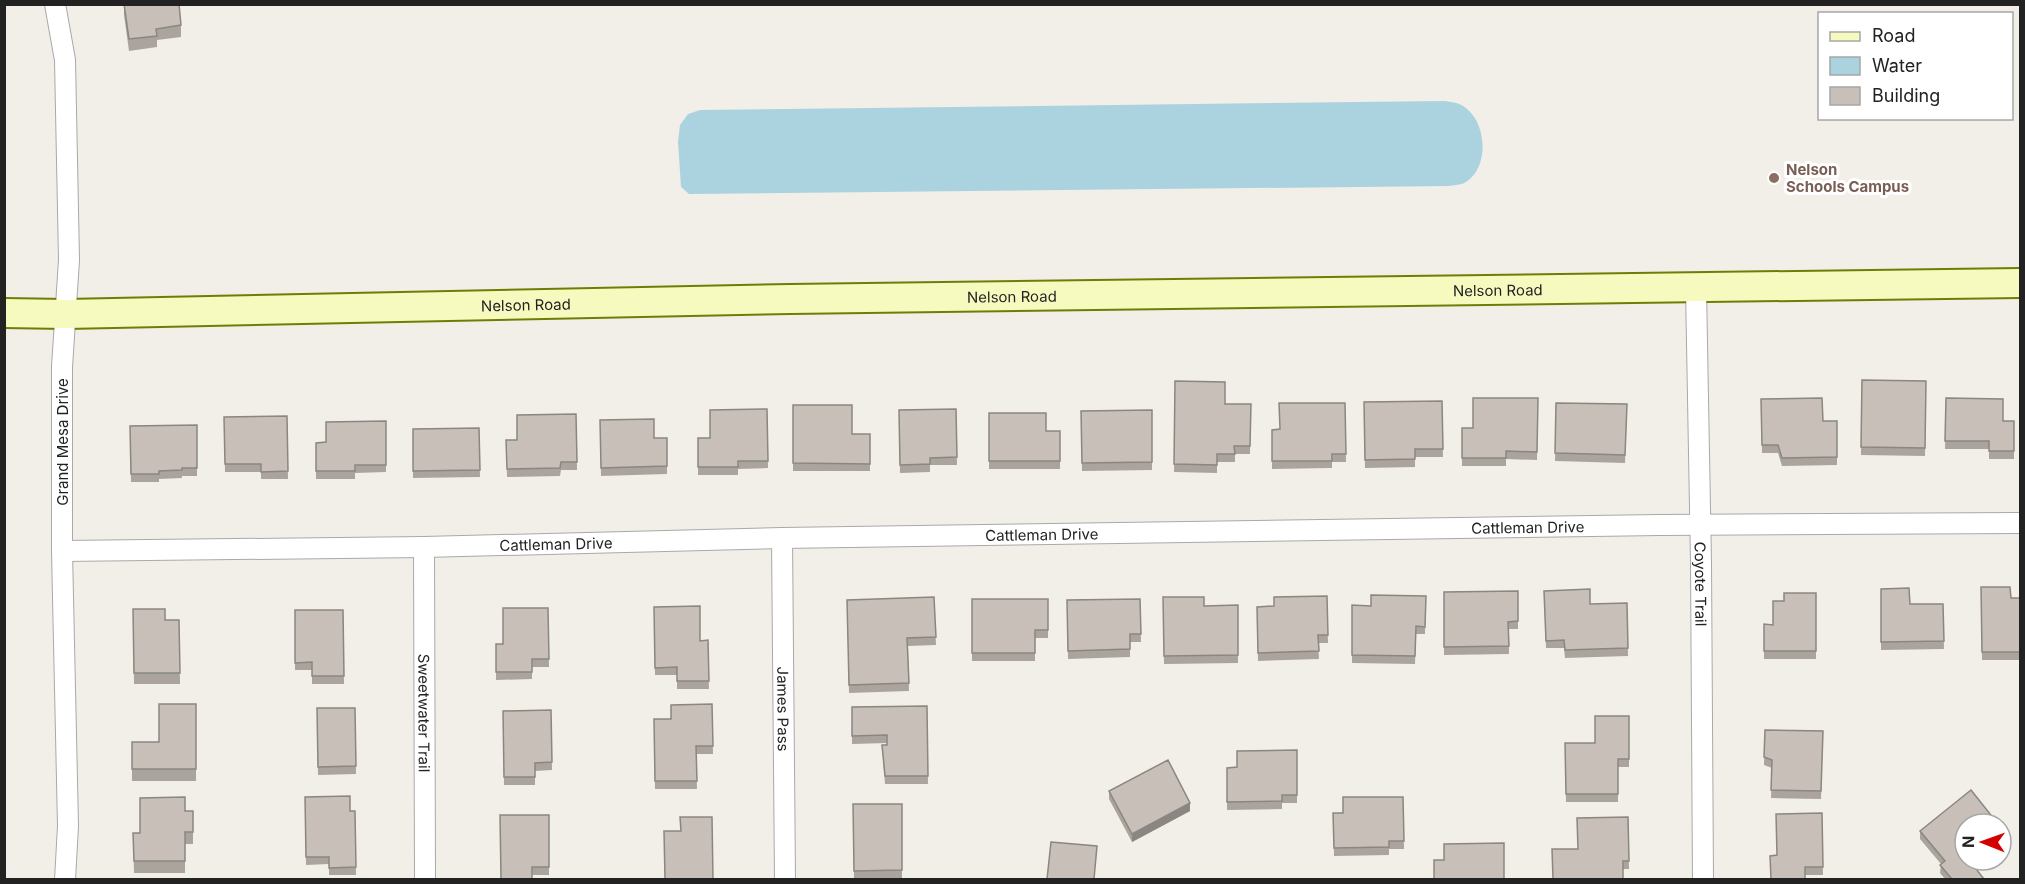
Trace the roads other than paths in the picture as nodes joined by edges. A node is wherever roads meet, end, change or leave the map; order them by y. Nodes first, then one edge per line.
1 (55, 4) edge
2 (2020, 283) edge
3 (1696, 288) junction
4 (4, 313) edge
5 (66, 314) junction
6 (2020, 523) edge
7 (1700, 524) junction
8 (782, 538) junction
9 (424, 547) junction
10 (62, 551) junction
11 (65, 879) edge
12 (426, 879) edge
13 (785, 879) edge
14 (1703, 879) edge

1 - 5 street, Grand Mesa Drive
2 - 3 street, Nelson Road
3 - 5 street, Nelson Road
3 - 7 street, Coyote Trail
4 - 5 street, Nelson Road
5 - 10 street, Grand Mesa Drive
6 - 7 street, Cattleman Drive
7 - 8 street, Cattleman Drive
7 - 14 street, Coyote Trail
8 - 9 street, Cattleman Drive
8 - 13 street, James Pass
9 - 10 street, Cattleman Drive
9 - 12 street, Sweetwater Trail
10 - 11 street, Grand Mesa Drive

